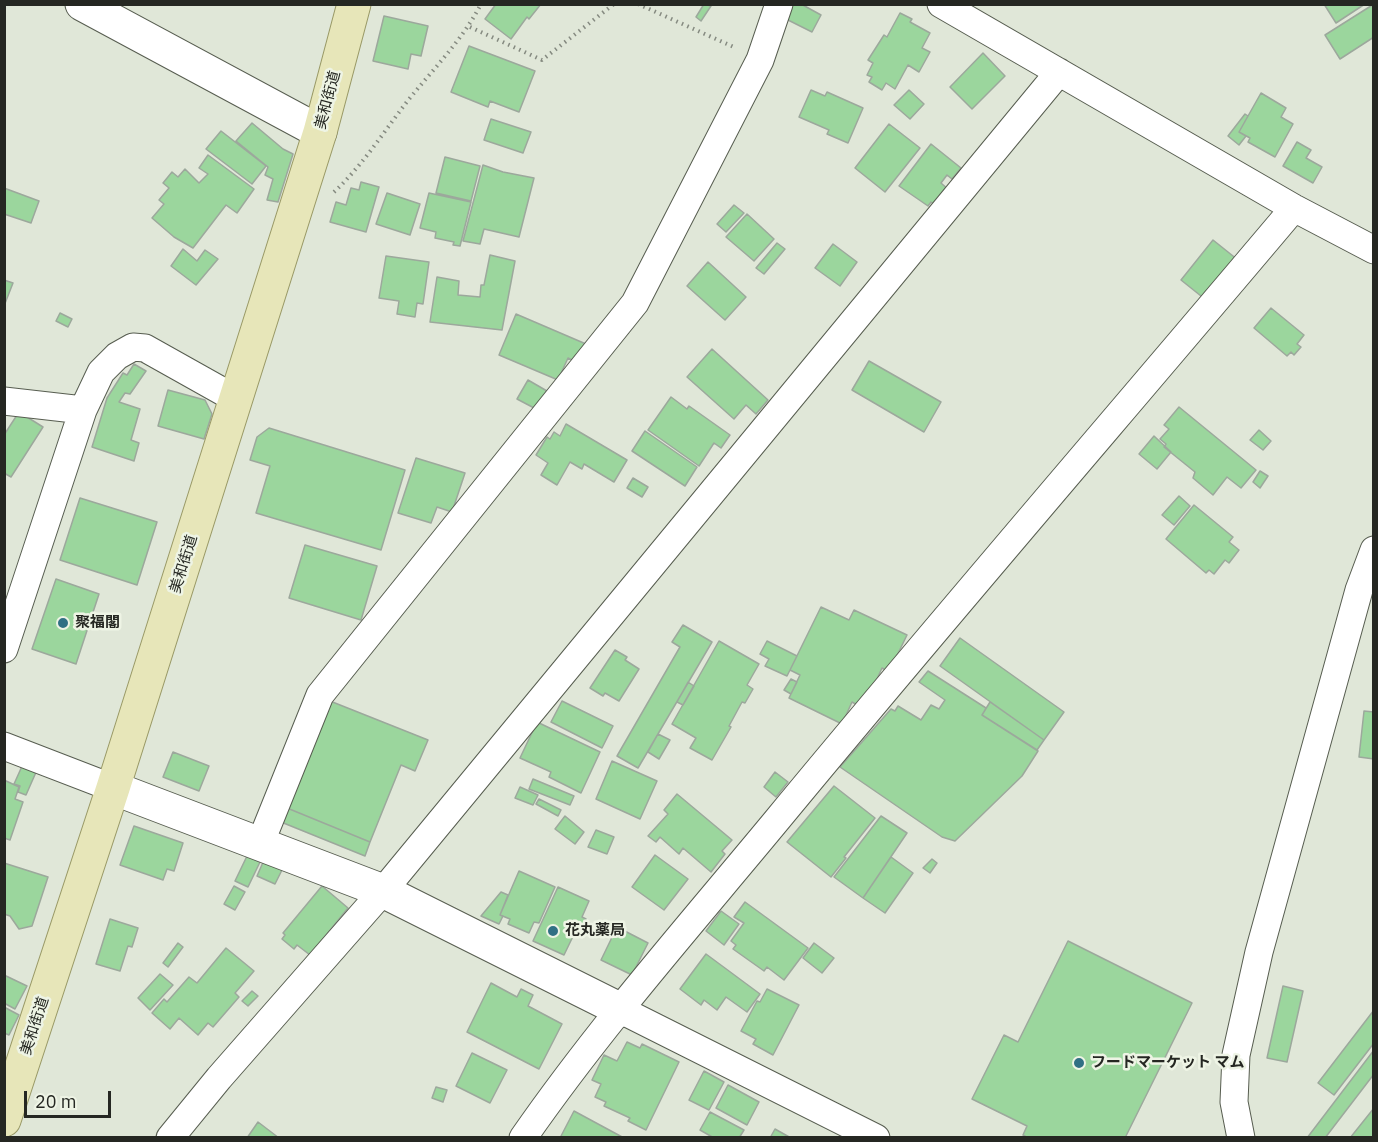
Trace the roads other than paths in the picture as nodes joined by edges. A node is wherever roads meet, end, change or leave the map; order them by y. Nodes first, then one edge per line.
1 (82, 4) edge
2 (354, 4) edge
3 (779, 4) edge
4 (940, 4) edge
5 (1059, 72) junction
6 (320, 132) junction
7 (1294, 208) junction
8 (1374, 250) edge
9 (236, 399) junction
10 (4, 401) edge
11 (83, 410) junction
12 (1374, 550) edge
13 (4, 649) edge
14 (4, 746) edge
15 (113, 788) junction
16 (260, 844) junction
17 (383, 891) junction
18 (621, 1010) junction
19 (4, 1120) edge
20 (170, 1137) edge
21 (523, 1137) edge
22 (876, 1137) edge
23 (1241, 1137) edge

1 - 6 street
2 - 6 main road, 美和街道
3 - 16 street
4 - 5 street
5 - 7 street
5 - 17 street
6 - 9 main road, 美和街道
7 - 8 street
7 - 18 street
9 - 11 street
9 - 15 main road, 美和街道
10 - 11 street
11 - 13 street
12 - 23 street
14 - 15 street
15 - 16 street
15 - 19 main road, 美和街道
16 - 17 street
17 - 18 street
17 - 20 street
18 - 21 street
18 - 22 street

